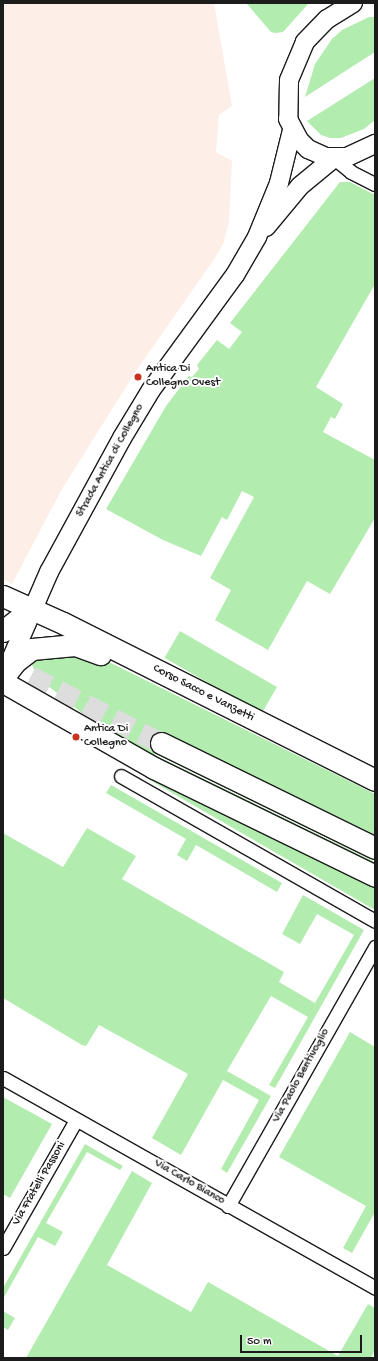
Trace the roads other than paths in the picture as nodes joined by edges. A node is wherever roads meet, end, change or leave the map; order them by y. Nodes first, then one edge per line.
1 (343, 5) edge
2 (292, 130) junction
3 (375, 144) edge
4 (334, 158) junction
5 (375, 184) edge
6 (257, 237) junction
7 (3, 596) edge
8 (31, 609) junction
9 (3, 632) edge
10 (147, 666) junction
11 (4, 679) edge
12 (161, 743) tunnel mouth
13 (121, 776) dead end
14 (375, 780) edge
15 (375, 848) edge
16 (375, 876) edge
17 (375, 921) edge
18 (375, 947) edge
19 (3, 1078) edge
20 (76, 1120) junction
21 (228, 1206) junction
22 (3, 1248) edge
23 (375, 1288) edge

1 - 2 main road
2 - 4 main road
2 - 6 main road, Strada Antica di Collegno
3 - 4 main road
4 - 5 street
4 - 6 main road, Strada Antica di Collegno
6 - 8 main road, Strada Antica di Collegno
7 - 8 main road, Corso Sacco e Vanzetti
8 - 9 main road
8 - 10 main road, Corso Sacco e Vanzetti
8 - 11 main road, Strada Antica di Collegno
10 - 11 main road
10 - 14 main road, Corso Sacco e Vanzetti
11 - 16 main road
12 - 15 main road
13 - 17 street
18 - 21 street, Via Paolo Bentivoglio
19 - 20 street, Via Carlo Bianco
20 - 21 street, Via Carlo Bianco
20 - 22 street, Via Fratelli Passoni
21 - 23 street, Via Carlo Bianco

